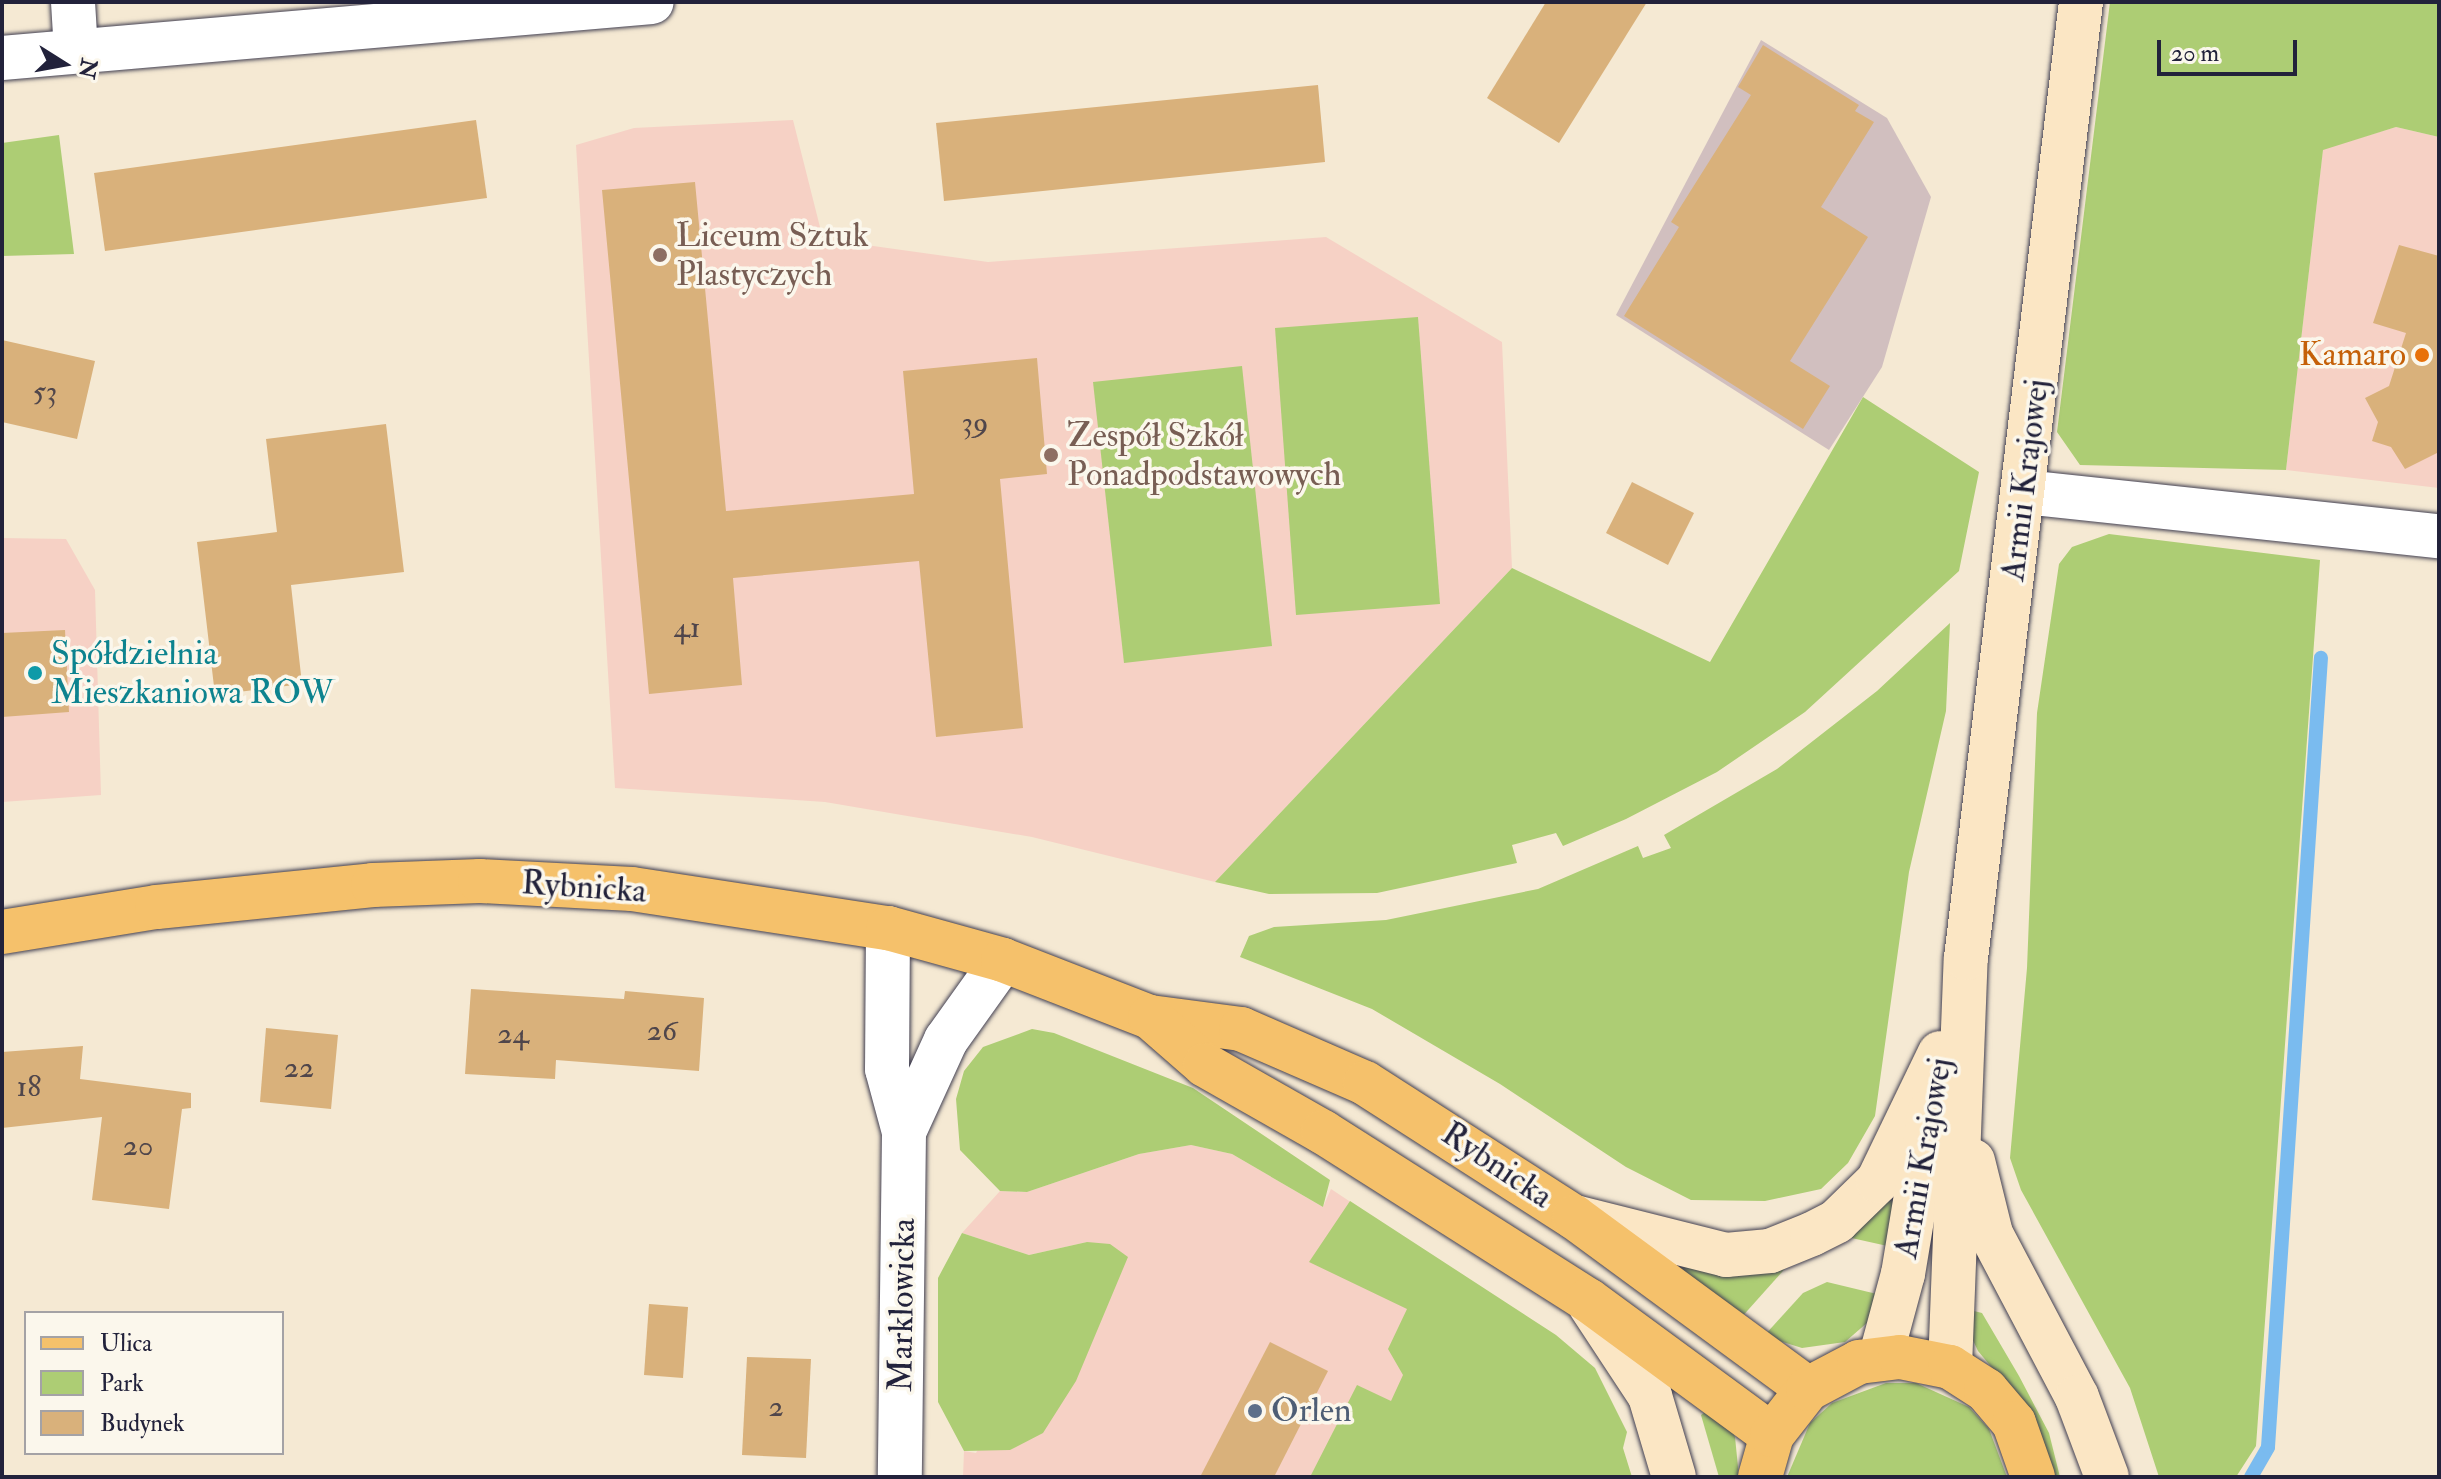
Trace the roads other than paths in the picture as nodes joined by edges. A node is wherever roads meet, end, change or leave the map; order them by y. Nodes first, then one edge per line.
1 (73, 2) edge
2 (652, 2) edge
3 (2081, 2) edge
4 (76, 51) junction
5 (2, 58) edge
6 (2024, 492) junction
7 (2439, 536) edge
8 (888, 928) junction
9 (2, 932) edge
10 (1966, 958) junction
11 (1003, 960) junction
12 (1150, 1017) junction
13 (1940, 1053) junction
14 (1964, 1096) junction
15 (904, 1132) junction
16 (1574, 1217) junction
17 (1588, 1300) junction
18 (1880, 1359) junction
19 (1950, 1367) junction
20 (1808, 1389) junction
21 (1772, 1435) junction
22 (900, 1477) edge
23 (1674, 1477) edge
24 (1760, 1477) edge
25 (2033, 1477) edge
26 (2107, 1477) edge

1 - 4 street
2 - 4 street
3 - 6 main road, Armii Krajowej
4 - 5 street
6 - 7 street
6 - 10 main road, Armii Krajowej
8 - 9 main road, Rybnicka
8 - 11 main road, Rybnicka
8 - 15 street, Marklowicka
10 - 13 main road, Armii Krajowej
10 - 14 main road, Armii Krajowej
11 - 12 main road, Rybnicka
11 - 15 street, Marklowicka
12 - 16 main road, Rybnicka
12 - 17 main road, Rybnicka
13 - 16 main road
13 - 18 main road, Armii Krajowej
14 - 19 main road, Armii Krajowej
14 - 26 main road
15 - 22 street, Marklowicka
16 - 20 main road, Rybnicka
17 - 21 main road, Rybnicka
17 - 23 main road
18 - 19 main road
18 - 20 main road
19 - 25 main road
20 - 21 main road
21 - 24 main road

